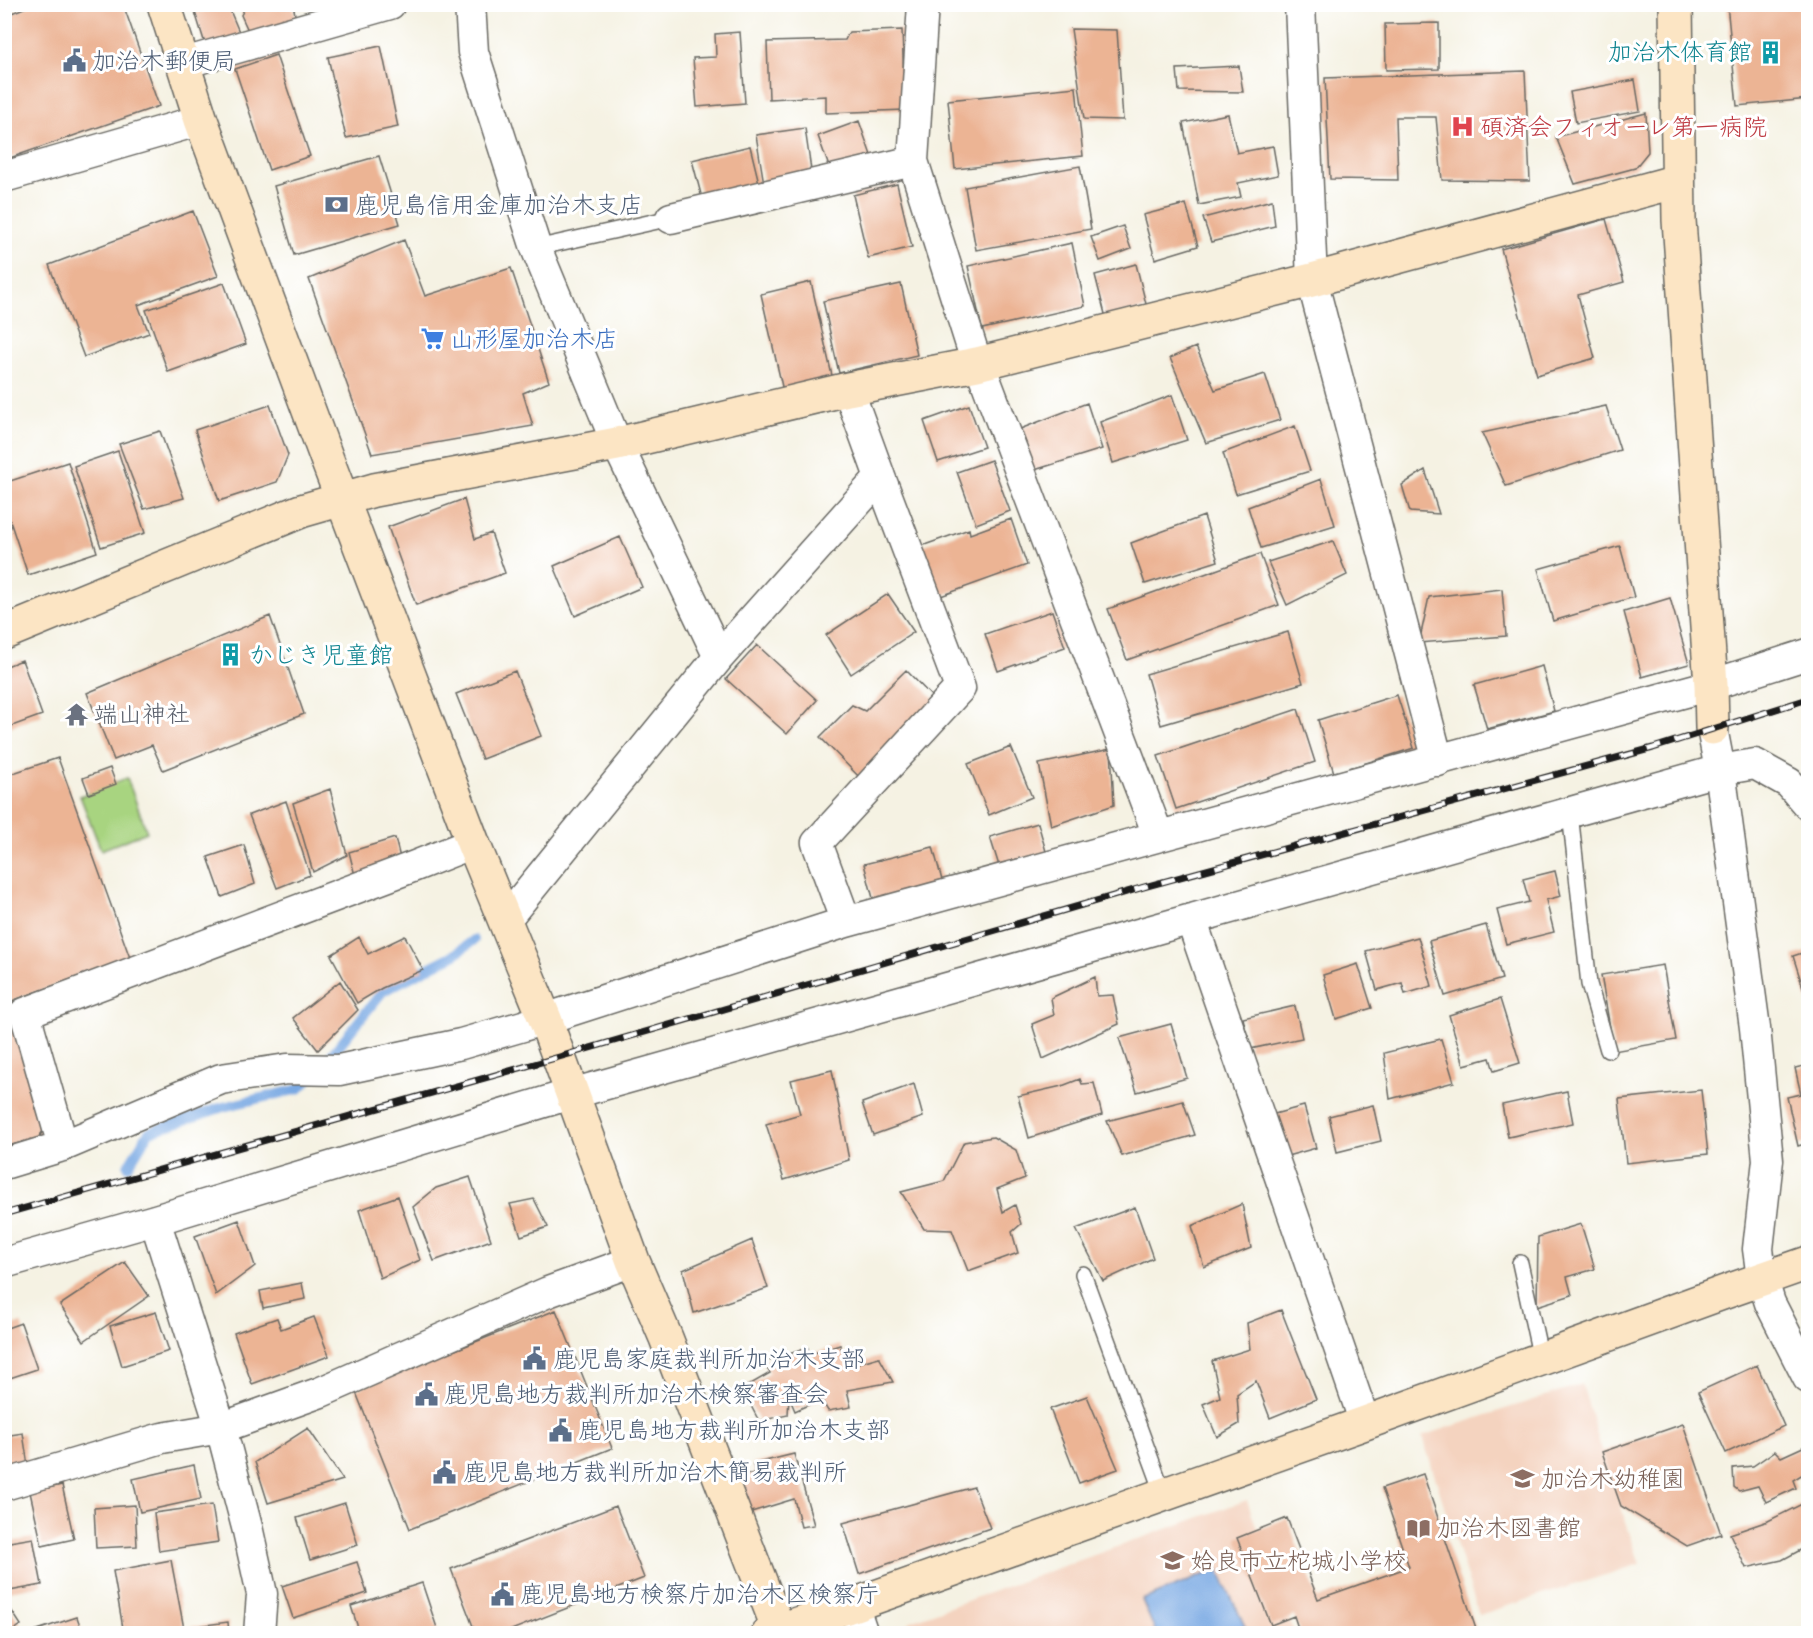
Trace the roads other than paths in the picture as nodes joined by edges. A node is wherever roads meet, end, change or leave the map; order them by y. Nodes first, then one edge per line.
1 (164, 4) edge
2 (390, 4) edge
3 (470, 4) edge
4 (923, 4) edge
5 (1299, 4) edge
6 (1677, 4) edge
7 (184, 63) junction
8 (201, 120) junction
9 (913, 162) junction
10 (4, 177) edge
11 (1678, 181) junction
12 (671, 218) joint
13 (536, 248) junction
14 (1312, 280) junction
15 (977, 364) junction
16 (848, 389) junction
17 (616, 444) junction
18 (880, 477) junction
19 (342, 498) junction
20 (4, 633) edge
21 (1809, 654) edge
22 (719, 657) junction
23 (1711, 685) junction
24 (1712, 729) joint
25 (1438, 761) junction
26 (1720, 770) junction
27 (1809, 805) edge
28 (1570, 813) junction
29 (1158, 835) junction
30 (473, 843) junction
31 (1191, 919) junction
32 (505, 920) junction
33 (846, 922) junction
34 (545, 1019) junction
35 (1608, 1050) dead end
36 (571, 1094) junction
37 (63, 1146) junction
38 (4, 1164) edge
39 (155, 1220) junction
40 (633, 1261) junction
41 (4, 1263) edge
42 (1520, 1263) dead end
43 (1809, 1263) edge
44 (1083, 1274) dead end
45 (1762, 1278) junction
46 (1541, 1359) junction
47 (1809, 1378) edge
48 (1365, 1424) junction
49 (221, 1428) junction
50 (4, 1485) edge
51 (1164, 1495) junction
52 (858, 1619) edge
53 (773, 1632) edge
54 (259, 1634) edge

1 - 7 street
2 - 7 street
3 - 13 street
4 - 9 street
5 - 14 street
6 - 11 street
7 - 8 street
8 - 10 street
8 - 19 street
9 - 12 street
9 - 15 street
11 - 14 street
11 - 23 street
12 - 13 lane
13 - 17 street
14 - 15 street
14 - 25 street
15 - 16 street
15 - 29 street
16 - 17 street
16 - 18 street
17 - 19 street
17 - 22 street
18 - 22 street
18 - 33 street
19 - 20 street
19 - 30 street
21 - 23 street
22 - 32 street
23 - 24 street
23 - 25 street
24 - 26 street
25 - 29 street
26 - 27 street
26 - 28 street
26 - 45 street
28 - 31 street
28 - 35 lane
29 - 33 street
30 - 32 street
30 - 37 street
31 - 36 street
31 - 48 street
32 - 34 street
33 - 34 street
34 - 36 street
34 - 37 street
36 - 39 street
36 - 40 street
37 - 38 street
39 - 41 street
39 - 49 street
40 - 49 street
40 - 53 street
42 - 46 lane
43 - 45 street
44 - 51 lane
45 - 46 street
45 - 47 street
46 - 48 street
48 - 51 street
49 - 50 street
49 - 54 street
51 - 52 street
52 - 53 street

